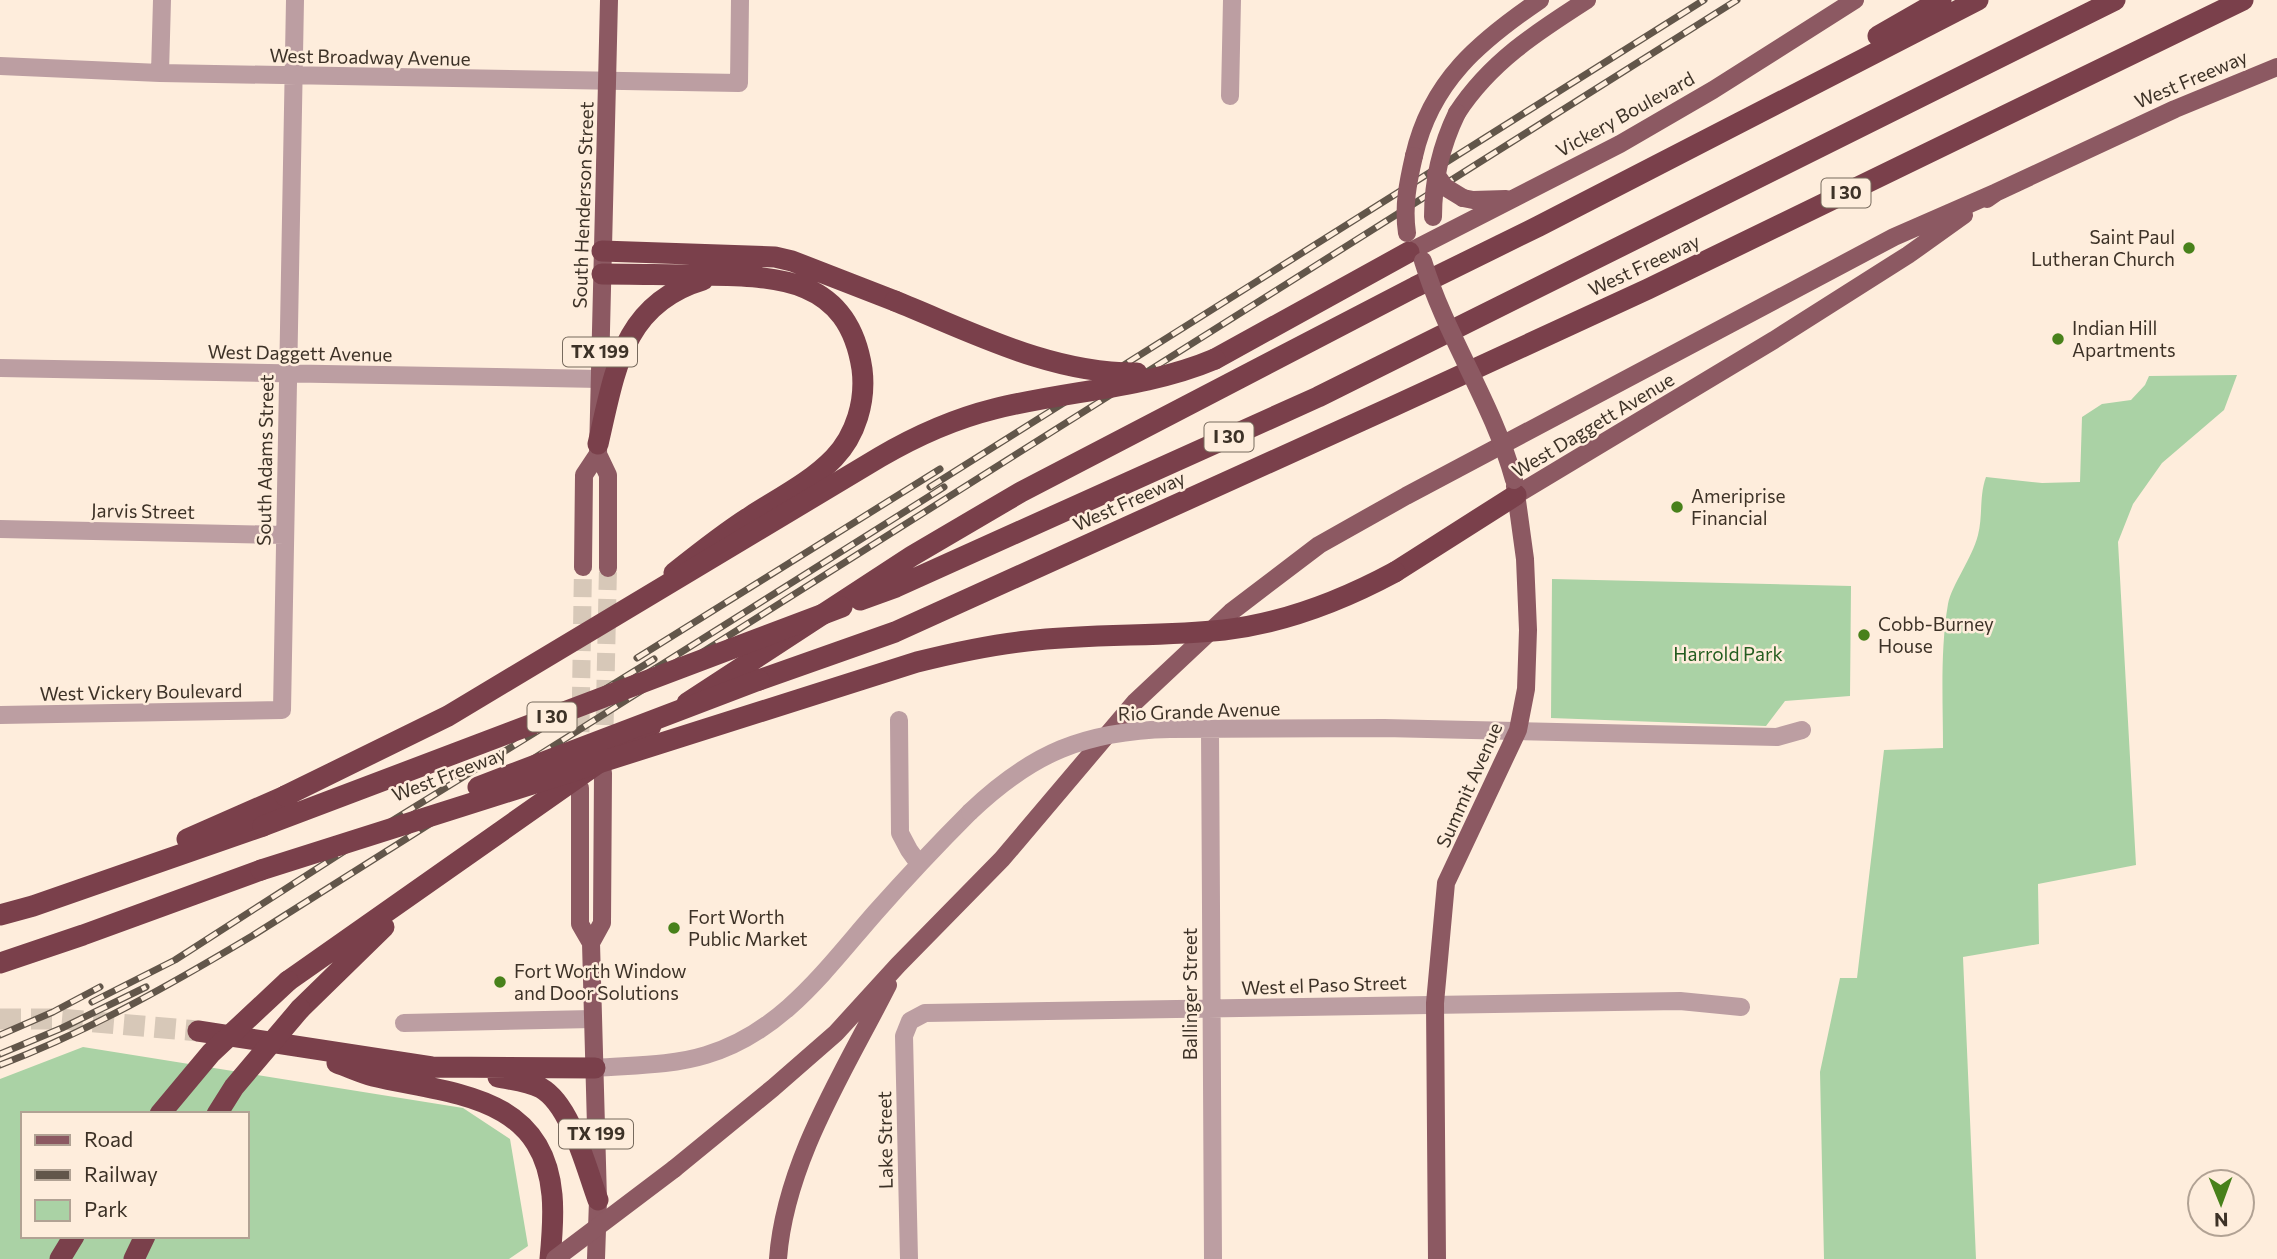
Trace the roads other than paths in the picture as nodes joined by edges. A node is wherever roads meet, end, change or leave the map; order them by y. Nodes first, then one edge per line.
1 (162, 0) edge
2 (295, 0) edge
3 (609, 0) edge
4 (740, 0) edge
5 (1232, 0) edge
6 (1540, 0) edge
7 (1587, 0) edge
8 (1855, 0) edge
9 (1941, 0) edge
10 (1978, 0) edge
11 (2115, 0) edge
12 (2243, 0) edge
13 (0, 66) edge
14 (2277, 67) edge
15 (160, 74) junction
16 (293, 76) junction
17 (607, 82) junction
18 (1230, 96) dead end
19 (1643, 172) junction
20 (1436, 174) junction
21 (1997, 192) junction
22 (1513, 199) junction
23 (1433, 239) junction
24 (1413, 249) junction
25 (602, 251) junction
26 (602, 274) junction
27 (726, 275) junction
28 (1214, 359) junction
29 (0, 368) edge
30 (289, 373) junction
31 (600, 379) junction
32 (1692, 390) joint
33 (598, 449) junction
34 (1515, 487) junction
35 (0, 529) edge
36 (284, 535) junction
37 (583, 567) tunnel mouth
38 (608, 568) tunnel mouth
39 (622, 612) junction
40 (282, 710) joint
41 (0, 715) edge
42 (898, 720) dead end
43 (1210, 729) junction
44 (1518, 730) junction
45 (1802, 730) dead end
46 (603, 773) tunnel mouth
47 (580, 788) dead end
48 (919, 863) junction
49 (261, 870) junction
50 (436, 877) junction
51 (33, 906) junction
52 (0, 915) edge
53 (591, 943) junction
54 (0, 963) edge
55 (898, 965) junction
56 (1435, 1003) junction
57 (1741, 1007) dead end
58 (1211, 1009) junction
59 (593, 1019) junction
60 (910, 1020) joint
61 (404, 1023) dead end
62 (198, 1031) tunnel mouth
63 (296, 1048) junction
64 (451, 1068) junction
65 (595, 1068) junction
66 (162, 1112) edge
67 (218, 1112) edge
68 (598, 1199) junction
69 (73, 1238) edge
70 (144, 1238) edge
71 (60, 1259) edge
72 (134, 1259) edge
73 (553, 1259) edge
74 (596, 1259) edge
75 (778, 1259) edge
76 (909, 1259) edge
77 (1213, 1259) edge
78 (1437, 1259) edge

1 - 15 street
2 - 16 street, South Adams Street
3 - 17 main road, South Henderson Street
4 - 17 street, West Broadway Avenue
5 - 18 street
6 - 24 main road, Summit Avenue, bridge
7 - 20 main road, bridge
8 - 22 main road, Vickery Boulevard
9 - 19 highway
10 - 19 highway
11 - 51 highway, West Freeway / I 30, bridge
12 - 49 highway, West Freeway / I 30, bridge
13 - 15 street, West Broadway Avenue
14 - 21 main road, West Freeway
15 - 16 street, West Broadway Avenue
16 - 17 street, West Broadway Avenue
16 - 30 street, South Adams Street
17 - 25 main road, South Henderson Street
19 - 50 highway
20 - 22 main road, bridge
20 - 23 main road, bridge
21 - 32 main road, West Freeway
21 - 55 main road
22 - 23 main road, Vickery Boulevard
23 - 24 main road
24 - 28 highway
24 - 34 main road, Summit Avenue, bridge
25 - 26 main road, South Henderson Street / TX 199
25 - 28 highway, bridge
26 - 27 highway
26 - 31 main road, South Henderson Street / TX 199
27 - 33 highway
27 - 39 highway, bridge
28 - 39 highway, bridge
29 - 30 street, West Daggett Avenue
30 - 31 street, West Daggett Avenue
30 - 36 street, South Adams Street
31 - 33 main road, South Henderson Street / TX 199
32 - 34 main road, West Daggett Avenue
33 - 37 main road, South Henderson Street / TX 199
33 - 38 main road, South Henderson Street / TX 199
34 - 44 main road, Summit Avenue
34 - 49 highway, bridge
35 - 36 street, Jarvis Street
36 - 40 street, South Adams Street
39 - 51 highway, bridge
40 - 41 street, West Vickery Boulevard
42 - 48 street
43 - 44 street, Rio Grande Avenue
43 - 48 street, Rio Grande Avenue, bridge
43 - 58 street, Ballinger Street
44 - 45 street, Rio Grande Avenue
44 - 56 main road, Summit Avenue
46 - 53 main road, TX 199
47 - 53 main road, TX 199
48 - 65 street, Rio Grande Avenue
49 - 54 highway, West Freeway / I 30
50 - 66 highway, bridge
50 - 67 highway, bridge
51 - 52 highway, West Freeway / I 30
53 - 59 main road, TX 199
55 - 73 main road, bridge
55 - 75 main road
56 - 57 street, West el Paso Street
56 - 58 street, West el Paso Street
56 - 78 main road, Summit Avenue
58 - 60 street, West el Paso Street
58 - 77 street, Ballinger Street
59 - 61 street
59 - 65 main road, TX 199
60 - 76 street, Lake Street
62 - 63 highway
63 - 64 highway
63 - 73 highway
64 - 65 highway
64 - 68 highway
65 - 68 main road, TX 199
68 - 74 main road, TX 199
69 - 71 highway
70 - 72 highway

